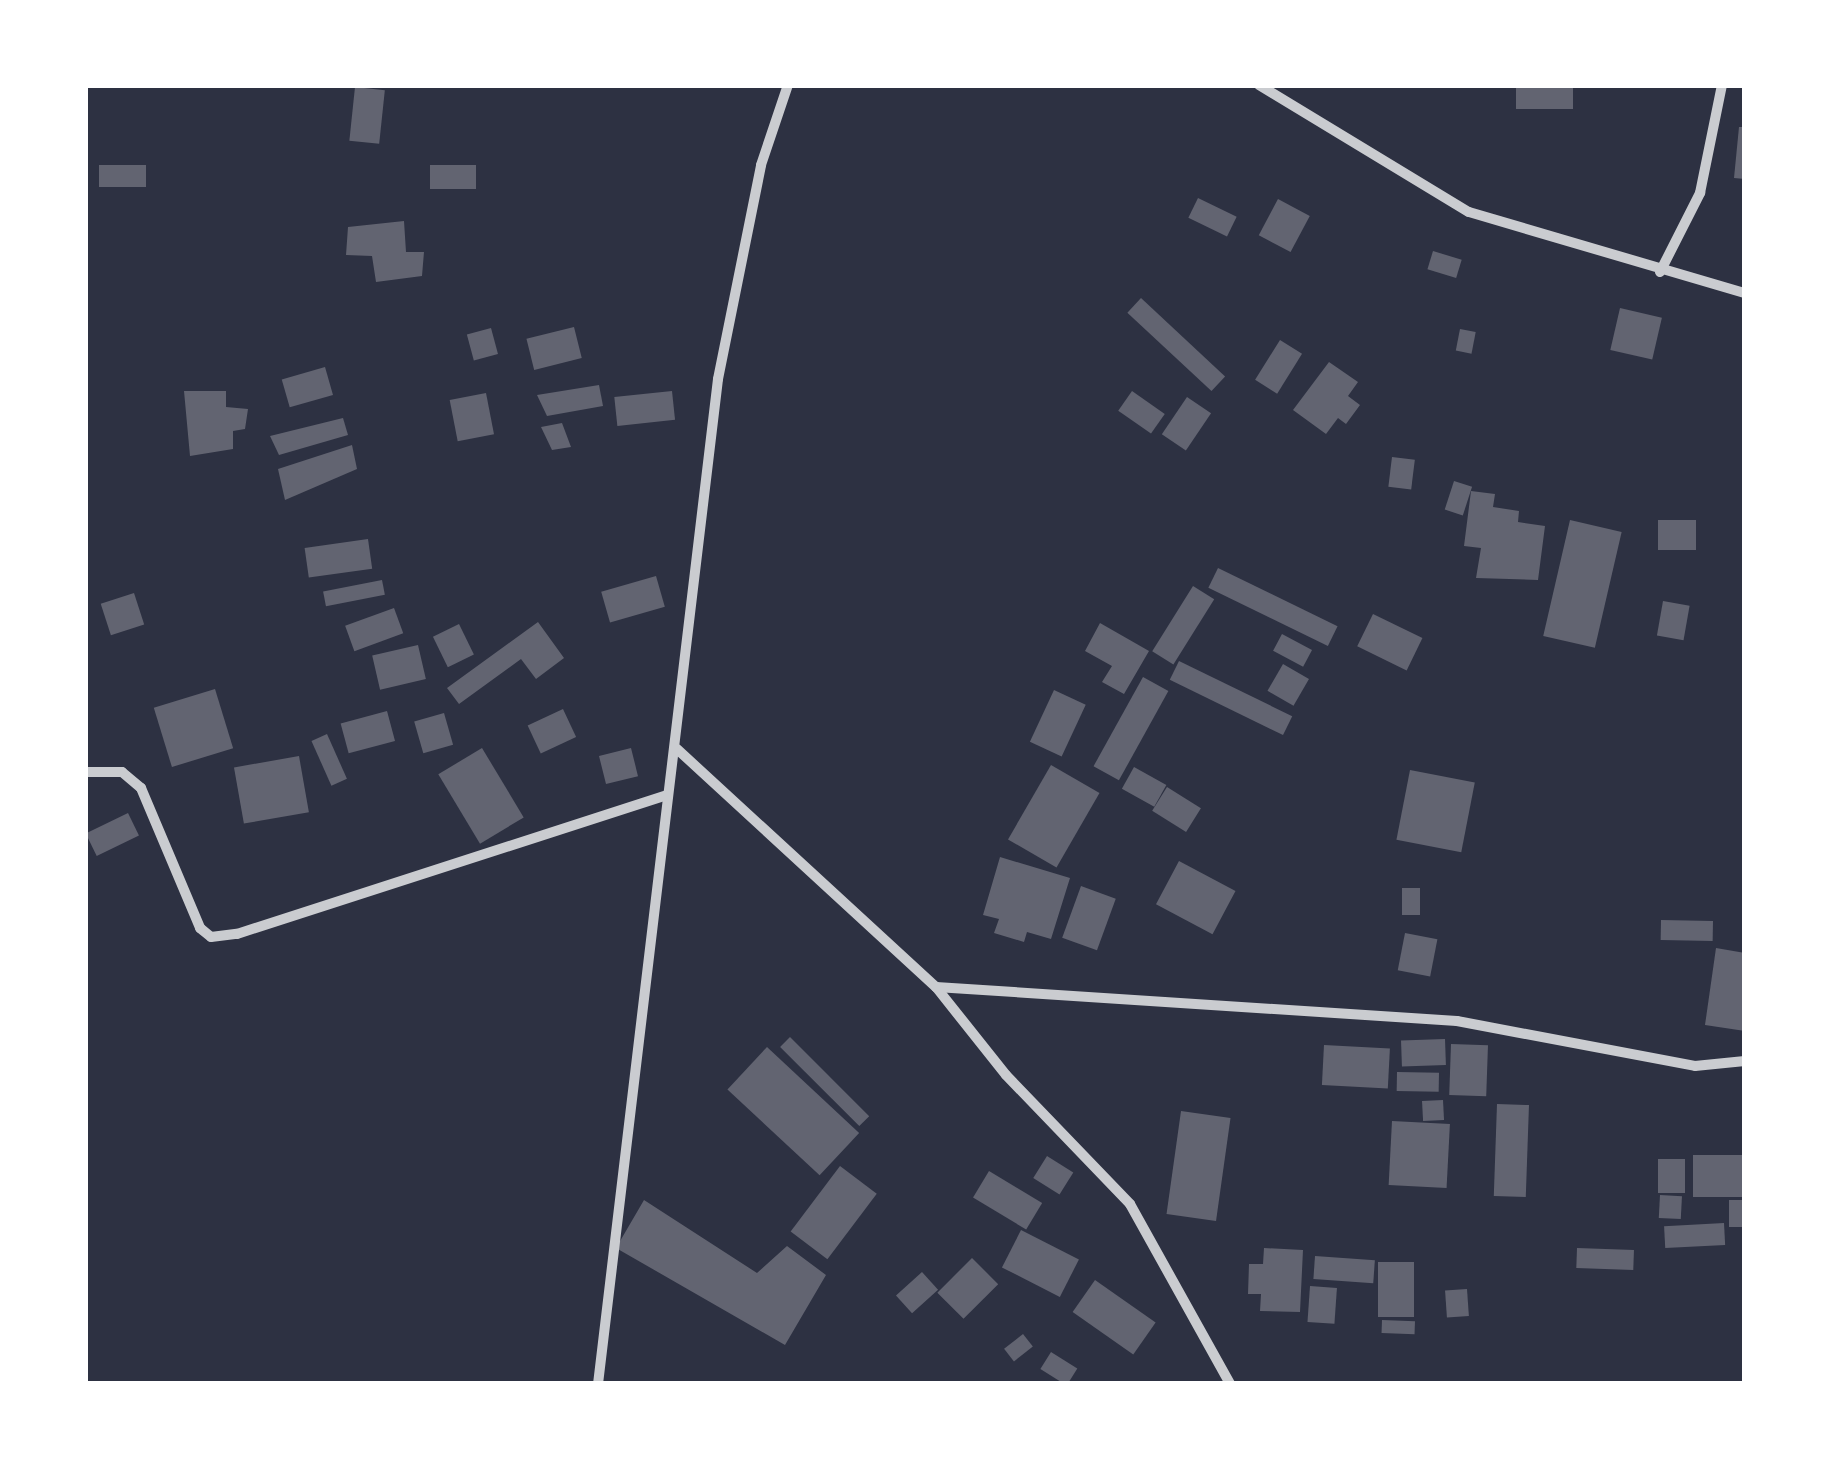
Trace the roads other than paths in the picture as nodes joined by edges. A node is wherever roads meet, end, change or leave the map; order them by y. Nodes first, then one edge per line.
1 (788, 85) edge
2 (1259, 85) edge
3 (1722, 85) edge
4 (1660, 272) junction
5 (1745, 293) edge
6 (677, 749) junction
7 (85, 772) edge
8 (667, 794) junction
9 (936, 987) junction
10 (1745, 1060) edge
11 (598, 1384) edge
12 (1230, 1384) edge

1 - 6 street
2 - 4 street
3 - 4 street
4 - 5 street
6 - 8 street
6 - 9 street
7 - 8 street
8 - 11 street
9 - 10 street
9 - 12 street

